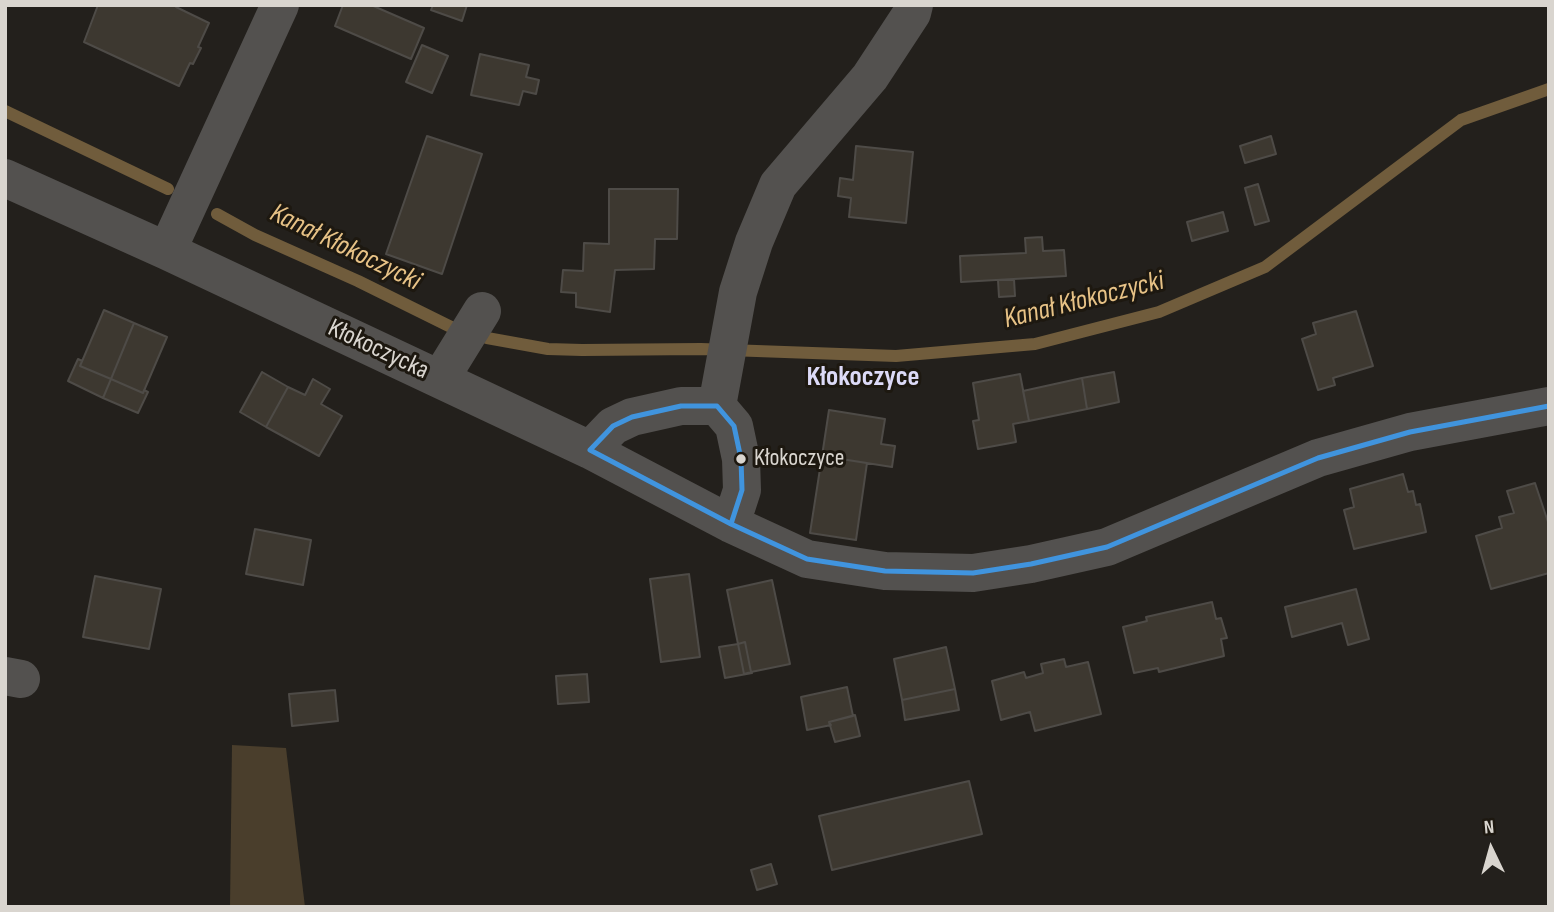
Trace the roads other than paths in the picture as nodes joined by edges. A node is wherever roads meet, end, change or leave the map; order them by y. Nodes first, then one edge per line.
1 (280, 5) edge
2 (914, 5) edge
3 (5, 178) edge
4 (167, 251) junction
5 (482, 311) dead end
6 (440, 379) junction
7 (717, 406) junction
8 (1549, 406) edge
9 (590, 450) junction
10 (731, 524) junction

1 - 4 street
2 - 7 street
3 - 4 street, Kłokoczycka
4 - 6 street, Kłokoczycka
5 - 6 street
6 - 9 street, Kłokoczycka
7 - 9 street
7 - 10 street
8 - 10 street, Kłokoczycka
9 - 10 street, Kłokoczycka

